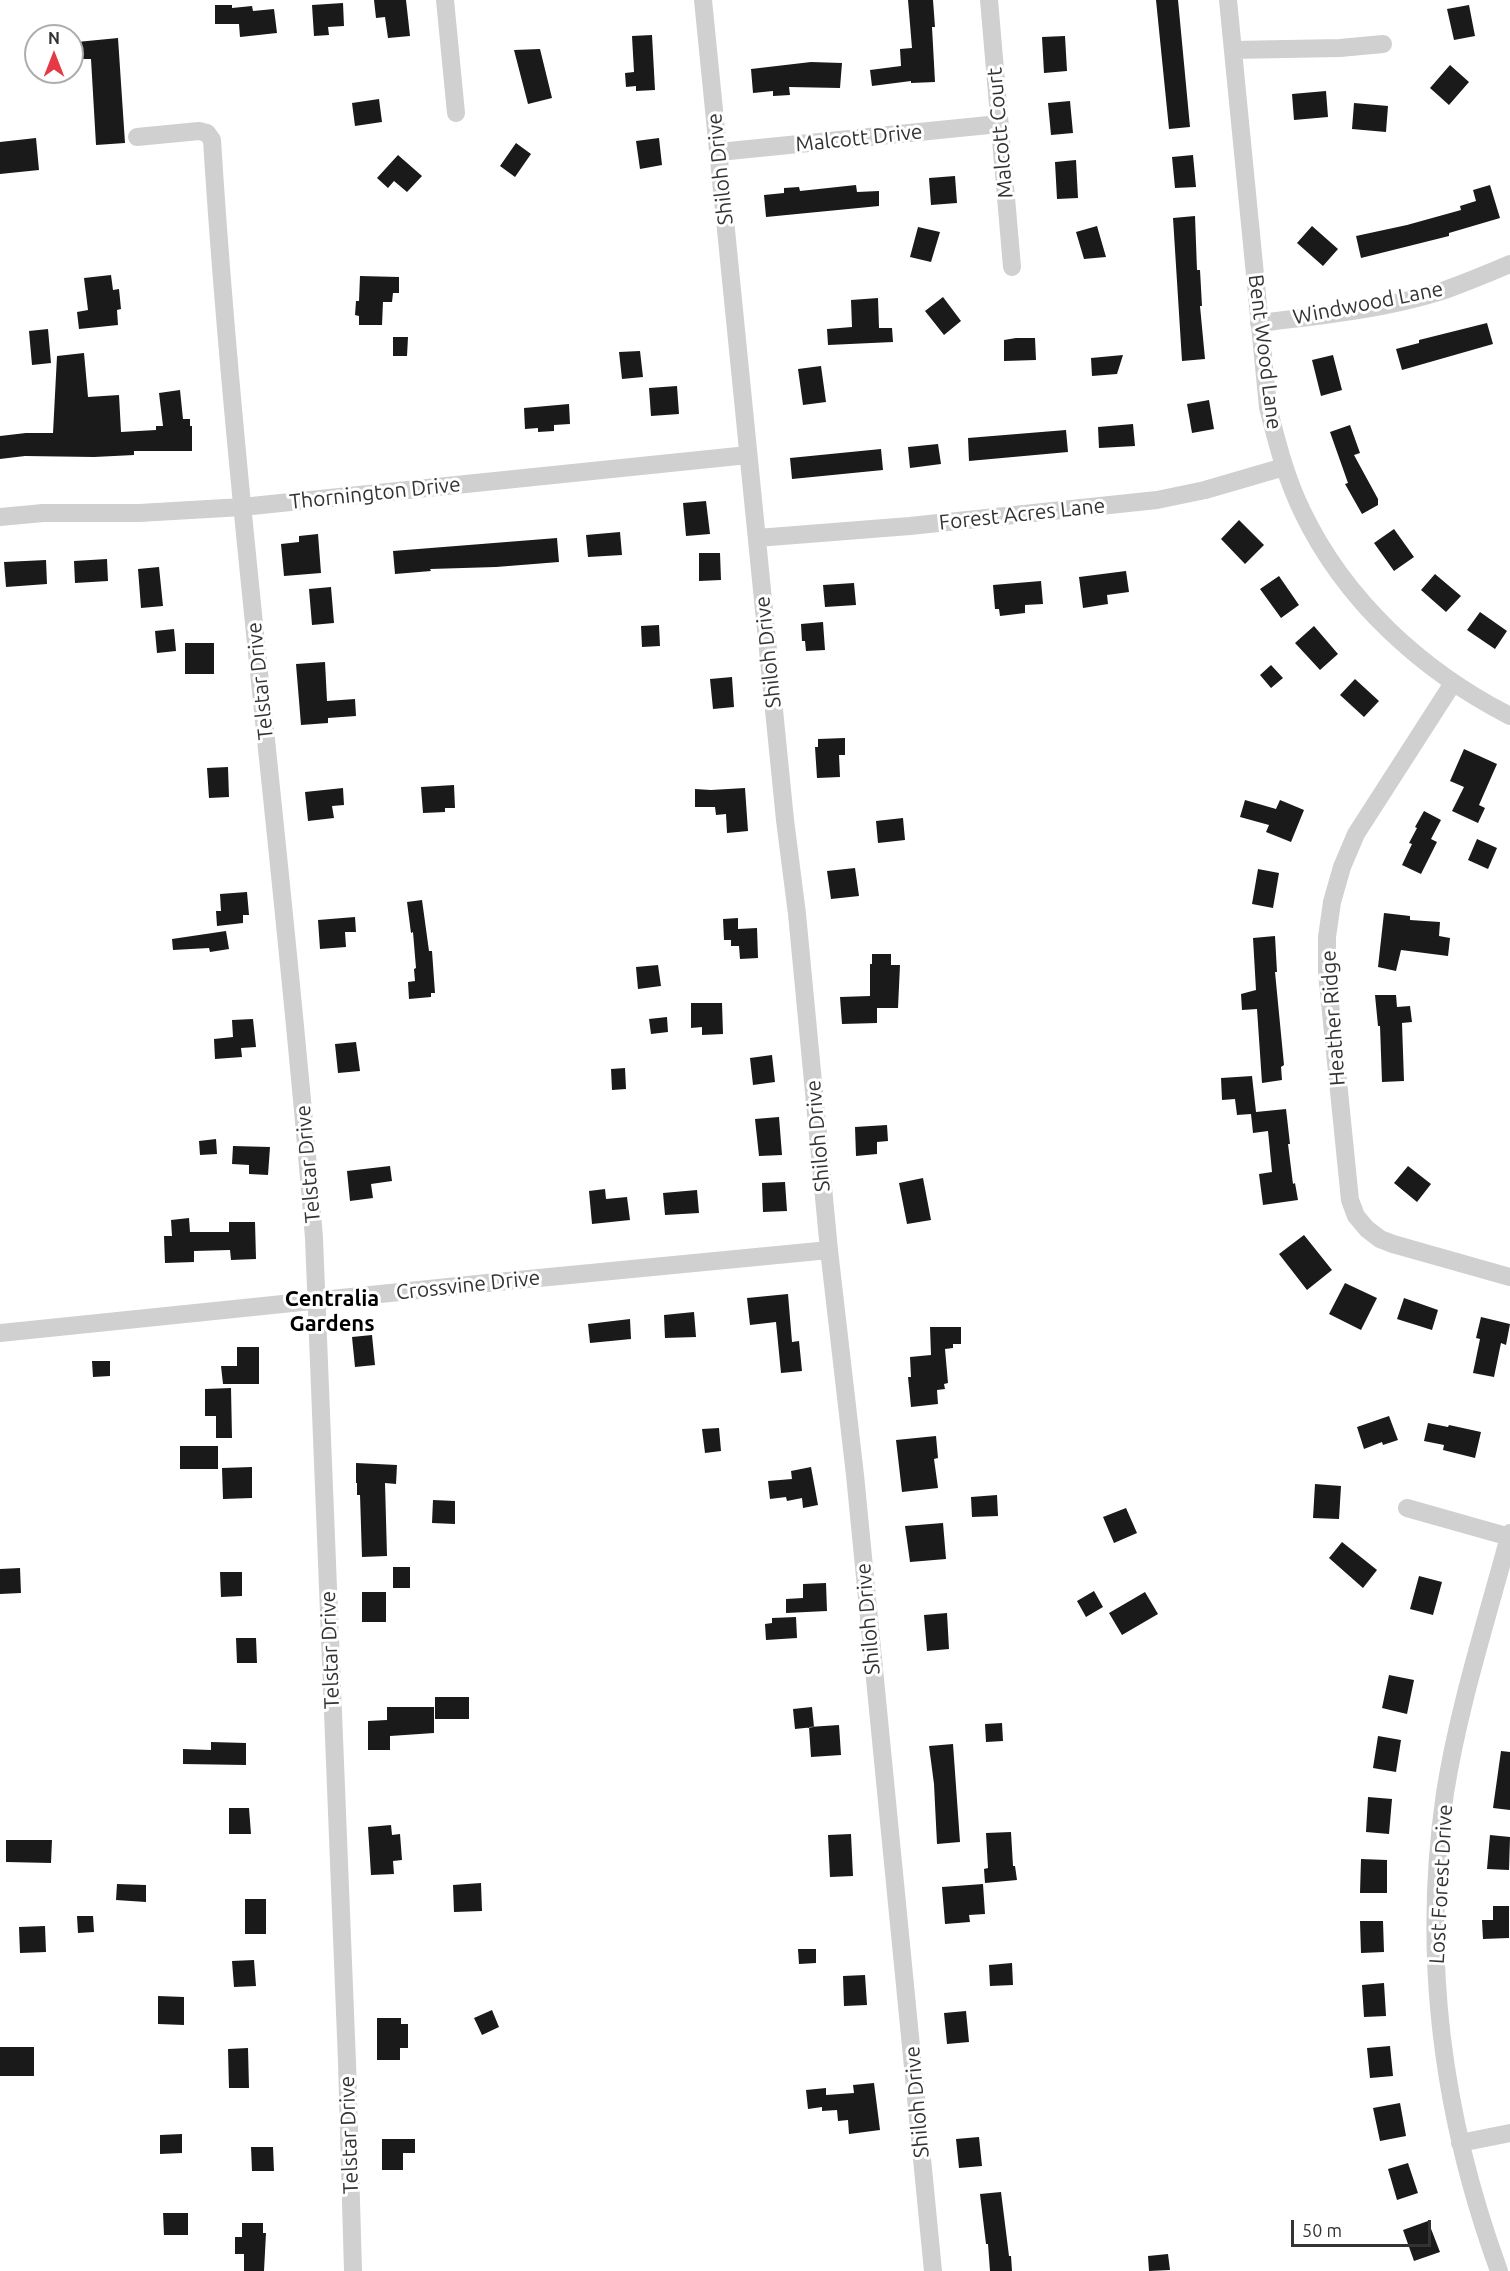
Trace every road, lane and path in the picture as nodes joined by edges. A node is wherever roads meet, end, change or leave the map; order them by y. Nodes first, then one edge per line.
1 (445, 0) edge
2 (703, 0) edge
3 (989, 0) edge
4 (1228, 0) edge
5 (1383, 44) dead end
6 (1233, 50) junction
7 (456, 113) dead end
8 (999, 124) junction
9 (137, 136) dead end
10 (718, 152) junction
11 (1510, 264) edge
12 (1012, 267) dead end
13 (1259, 323) junction
14 (748, 455) junction
15 (1284, 467) junction
16 (242, 507) junction
17 (0, 517) edge
18 (757, 538) junction
19 (1453, 683) junction
20 (1510, 716) edge
21 (829, 1250) junction
22 (1510, 1277) edge
23 (317, 1301) junction
24 (0, 1333) edge
25 (1407, 1508) dead end
26 (1510, 1536) edge
27 (1510, 2133) edge
28 (1460, 2144) junction
29 (353, 2271) edge
30 (933, 2271) edge
31 (1499, 2271) edge

1 - 7 street
2 - 10 street, Shiloh Drive
3 - 8 street, Malcott Court
4 - 6 street, Bent Wood Lane
5 - 6 street
6 - 13 street, Bent Wood Lane
8 - 10 street, Malcott Drive
8 - 12 street, Malcott Court
9 - 16 street, Telstar Drive
10 - 14 street, Shiloh Drive
11 - 13 street, Windwood Lane
13 - 15 street, Bent Wood Lane
14 - 16 street, Thornington Drive
14 - 18 street, Shiloh Drive
15 - 18 street, Forest Acres Lane
15 - 19 street, Bent Wood Lane
16 - 17 street, Thornington Drive
16 - 23 street, Telstar Drive
18 - 21 street, Shiloh Drive
19 - 20 street, Bent Wood Lane
19 - 22 street, Heather Ridge
21 - 23 street, Crossvine Drive
21 - 30 street, Shiloh Drive
23 - 24 street, Crossvine Drive
23 - 29 street, Telstar Drive
25 - 26 street
26 - 28 street, Lost Forest Drive
27 - 28 street
28 - 31 street, Lost Forest Drive

